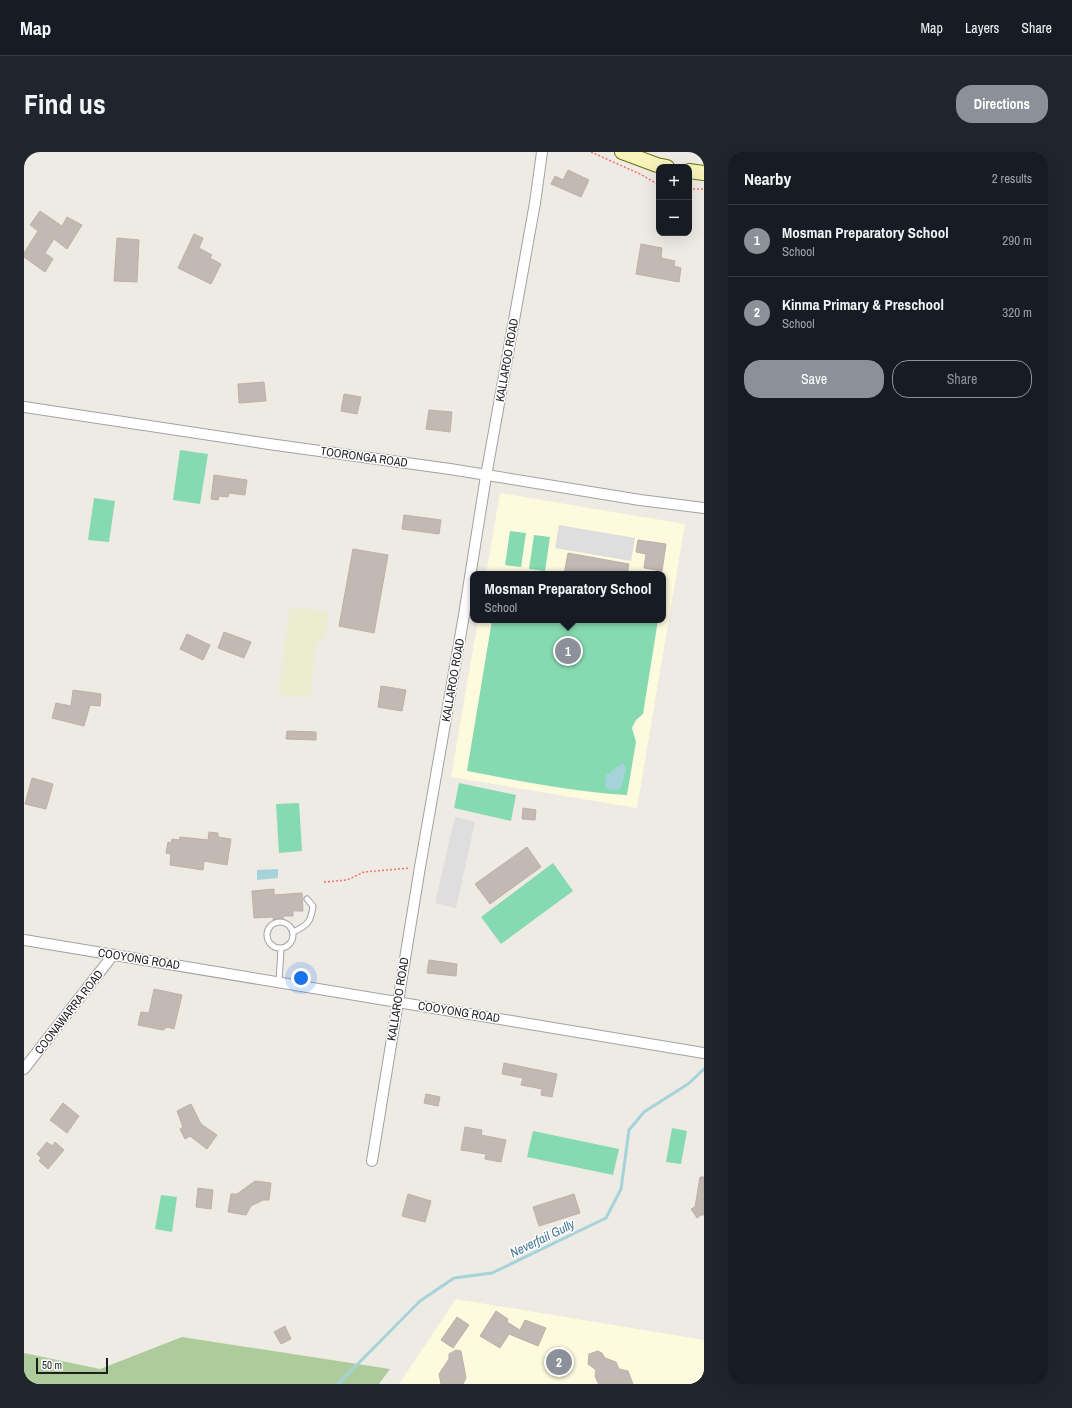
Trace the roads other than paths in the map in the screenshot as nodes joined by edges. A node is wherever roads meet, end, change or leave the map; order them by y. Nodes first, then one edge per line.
1 (542, 152) edge
2 (622, 152) edge
3 (656, 164) edge
4 (692, 171) edge
5 (704, 173) edge
6 (24, 407) edge
7 (486, 476) junction
8 (704, 508) edge
9 (471, 571) edge
10 (470, 577) edge
11 (307, 898) dead end
12 (293, 932) junction
13 (24, 940) edge
14 (281, 948) junction
15 (113, 955) junction
16 (279, 982) junction
17 (398, 1002) junction
18 (704, 1053) edge
19 (24, 1069) edge
20 (372, 1160) dead end

1 - 7 street, KALLAROO ROAD
2 - 3 street
4 - 5 street
6 - 7 street, TOORONGA ROAD
7 - 8 street, TOORONGA ROAD
7 - 9 street, KALLAROO ROAD
10 - 17 street, KALLAROO ROAD
11 - 12 lane
12 - 14 lane
12 - 14 lane
13 - 15 street, COOYONG ROAD
14 - 16 lane
15 - 16 street, COOYONG ROAD
15 - 19 street, COONAWARRA ROAD
16 - 17 street, COOYONG ROAD
17 - 18 street, COOYONG ROAD
17 - 20 street, KALLAROO ROAD

